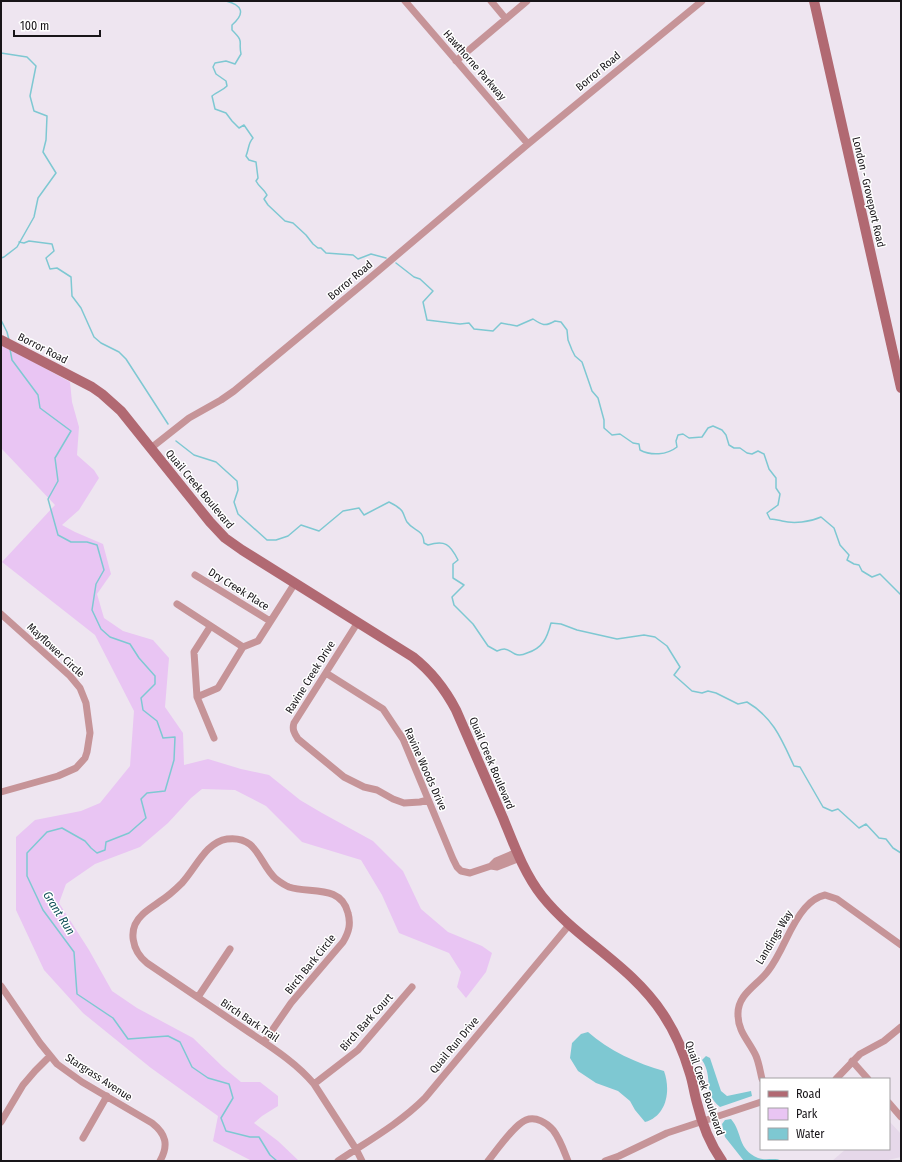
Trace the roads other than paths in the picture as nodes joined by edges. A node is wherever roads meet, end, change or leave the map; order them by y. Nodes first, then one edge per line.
1 (405, 1) edge
2 (491, 1) edge
3 (527, 1) edge
4 (702, 1) edge
5 (814, 1) edge
6 (506, 19) junction
7 (456, 60) junction
8 (528, 144) junction
9 (6, 343) edge
10 (901, 388) edge
11 (151, 448) junction
12 (195, 575) dead end
13 (295, 583) junction
14 (177, 604) dead end
15 (1, 614) edge
16 (270, 621) junction
17 (358, 622) junction
18 (210, 627) junction
19 (242, 647) junction
20 (326, 673) junction
21 (197, 696) junction
22 (214, 738) dead end
23 (1, 792) edge
24 (428, 800) junction
25 (518, 855) junction
26 (148, 910) joint
27 (570, 924) junction
28 (901, 945) edge
29 (230, 949) dead end
30 (1, 986) edge
31 (412, 987) dead end
32 (198, 998) junction
33 (901, 1027) edge
34 (264, 1042) junction
35 (50, 1056) junction
36 (852, 1061) junction
37 (762, 1078) edge
38 (837, 1078) edge
39 (867, 1078) edge
40 (314, 1084) junction
41 (107, 1096) junction
42 (760, 1102) edge
43 (890, 1104) edge
44 (901, 1117) edge
45 (1, 1122) edge
46 (702, 1122) junction
47 (83, 1138) dead end
48 (356, 1149) junction
49 (620, 1158) edge
50 (160, 1161) edge
51 (338, 1161) edge
52 (362, 1161) edge
53 (488, 1161) edge
54 (568, 1161) edge
55 (605, 1161) edge
56 (722, 1161) edge

1 - 7 street, Hawthorne Parkway
2 - 6 street
3 - 6 street
4 - 8 street, Borror Road
5 - 10 street, London - Groveport Road
6 - 7 street
7 - 8 street, Hawthorne Parkway
8 - 11 street, Borror Road
9 - 11 street, Borror Road
11 - 13 street, Quail Creek Boulevard
12 - 16 street, Dry Creek Place
13 - 16 street
13 - 17 street, Quail Creek Boulevard
14 - 18 street
15 - 23 street, Mayflower Circle
16 - 19 street
17 - 20 street, Ravine Creek Drive
17 - 25 street, Quail Creek Boulevard
18 - 19 street
18 - 21 street
19 - 21 street
20 - 24 street, Ravine Woods Drive
20 - 24 street, Ravine Creek Drive
21 - 22 street
24 - 25 street, Ravine Woods Drive
25 - 27 street, Quail Creek Boulevard
26 - 32 street, Birch Bark Trail
26 - 34 street, Birch Bark Circle
27 - 46 street, Quail Creek Boulevard
27 - 48 street, Quail Run Drive
28 - 37 street, Landings Way
29 - 32 street
30 - 35 street, Stargrass Avenue
31 - 40 street, Birch Bark Court
32 - 34 street, Birch Bark Trail
33 - 36 street
34 - 40 street, Birch Bark Trail
35 - 41 street, Stargrass Avenue
35 - 45 street
36 - 38 street
36 - 39 street
40 - 48 street, Birch Bark Trail
41 - 47 street
41 - 50 street, Stargrass Avenue
42 - 46 street
43 - 44 street
46 - 49 street
46 - 56 street, Quail Creek Boulevard
48 - 51 street, Quail Run Drive
48 - 52 street, Birch Bark Trail
49 - 55 street
53 - 54 street

